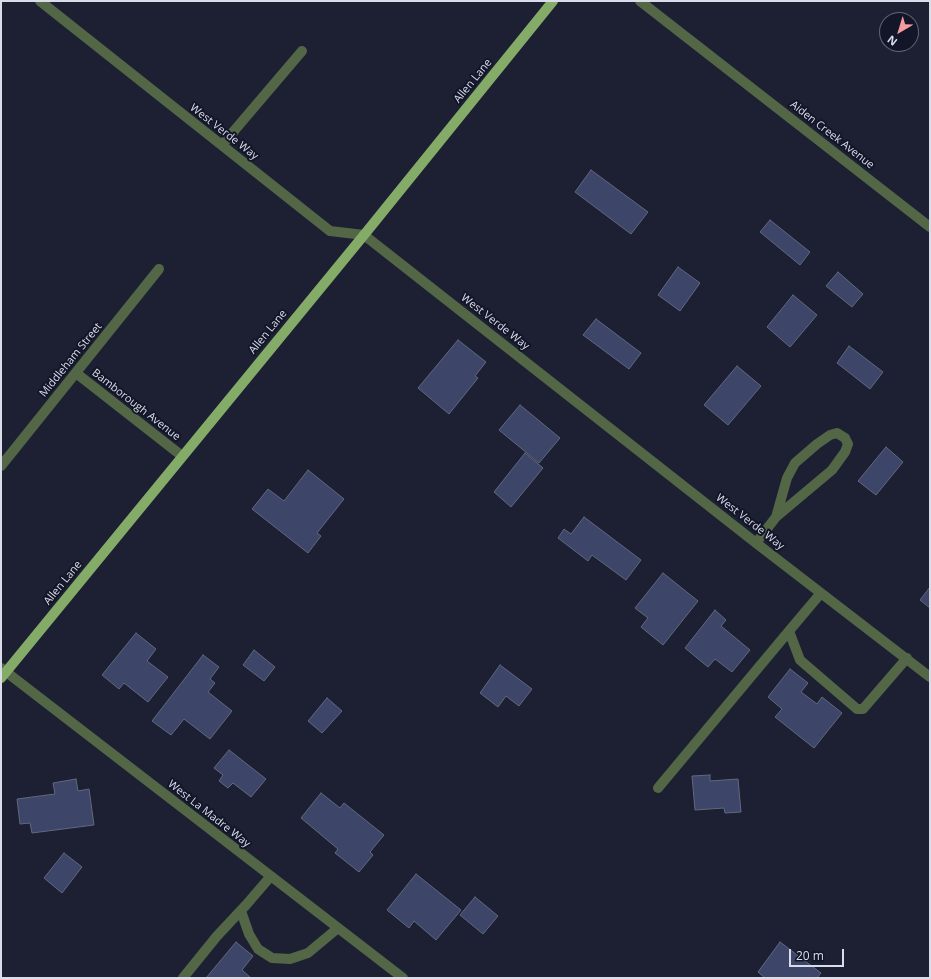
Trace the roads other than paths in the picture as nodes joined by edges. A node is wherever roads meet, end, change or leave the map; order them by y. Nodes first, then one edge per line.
1 (40, 1) edge
2 (553, 1) edge
3 (640, 1) edge
4 (302, 51) dead end
5 (222, 145) junction
6 (928, 221) edge
7 (364, 235) junction
8 (159, 269) dead end
9 (76, 373) junction
10 (182, 456) junction
11 (1, 466) edge
12 (776, 517) junction
13 (756, 543) junction
14 (821, 593) junction
15 (788, 631) junction
16 (907, 658) junction
17 (3, 673) edge
18 (930, 677) edge
19 (658, 788) dead end
20 (271, 876) junction
21 (241, 911) junction
22 (338, 928) junction
23 (183, 978) edge
24 (403, 978) edge

1 - 5 street, West Verde Way
2 - 7 main road, Allen Lane
3 - 6 street, Aiden Creek Avenue
4 - 5 street
5 - 7 street, West Verde Way
7 - 10 main road, Allen Lane
7 - 13 street, West Verde Way
8 - 9 street, Middleham Street
9 - 10 street, Bamborough Avenue
9 - 11 street, Middleham Street
10 - 17 main road, Allen Lane
12 - 12 street
12 - 13 street
13 - 14 street, West Verde Way
14 - 15 street
14 - 16 street, West Verde Way
15 - 16 street
15 - 19 street
16 - 18 street, West Verde Way
17 - 20 street, West La Madre Way
20 - 21 street
20 - 22 street, West La Madre Way
21 - 22 street
21 - 23 street
22 - 24 street, West La Madre Way

